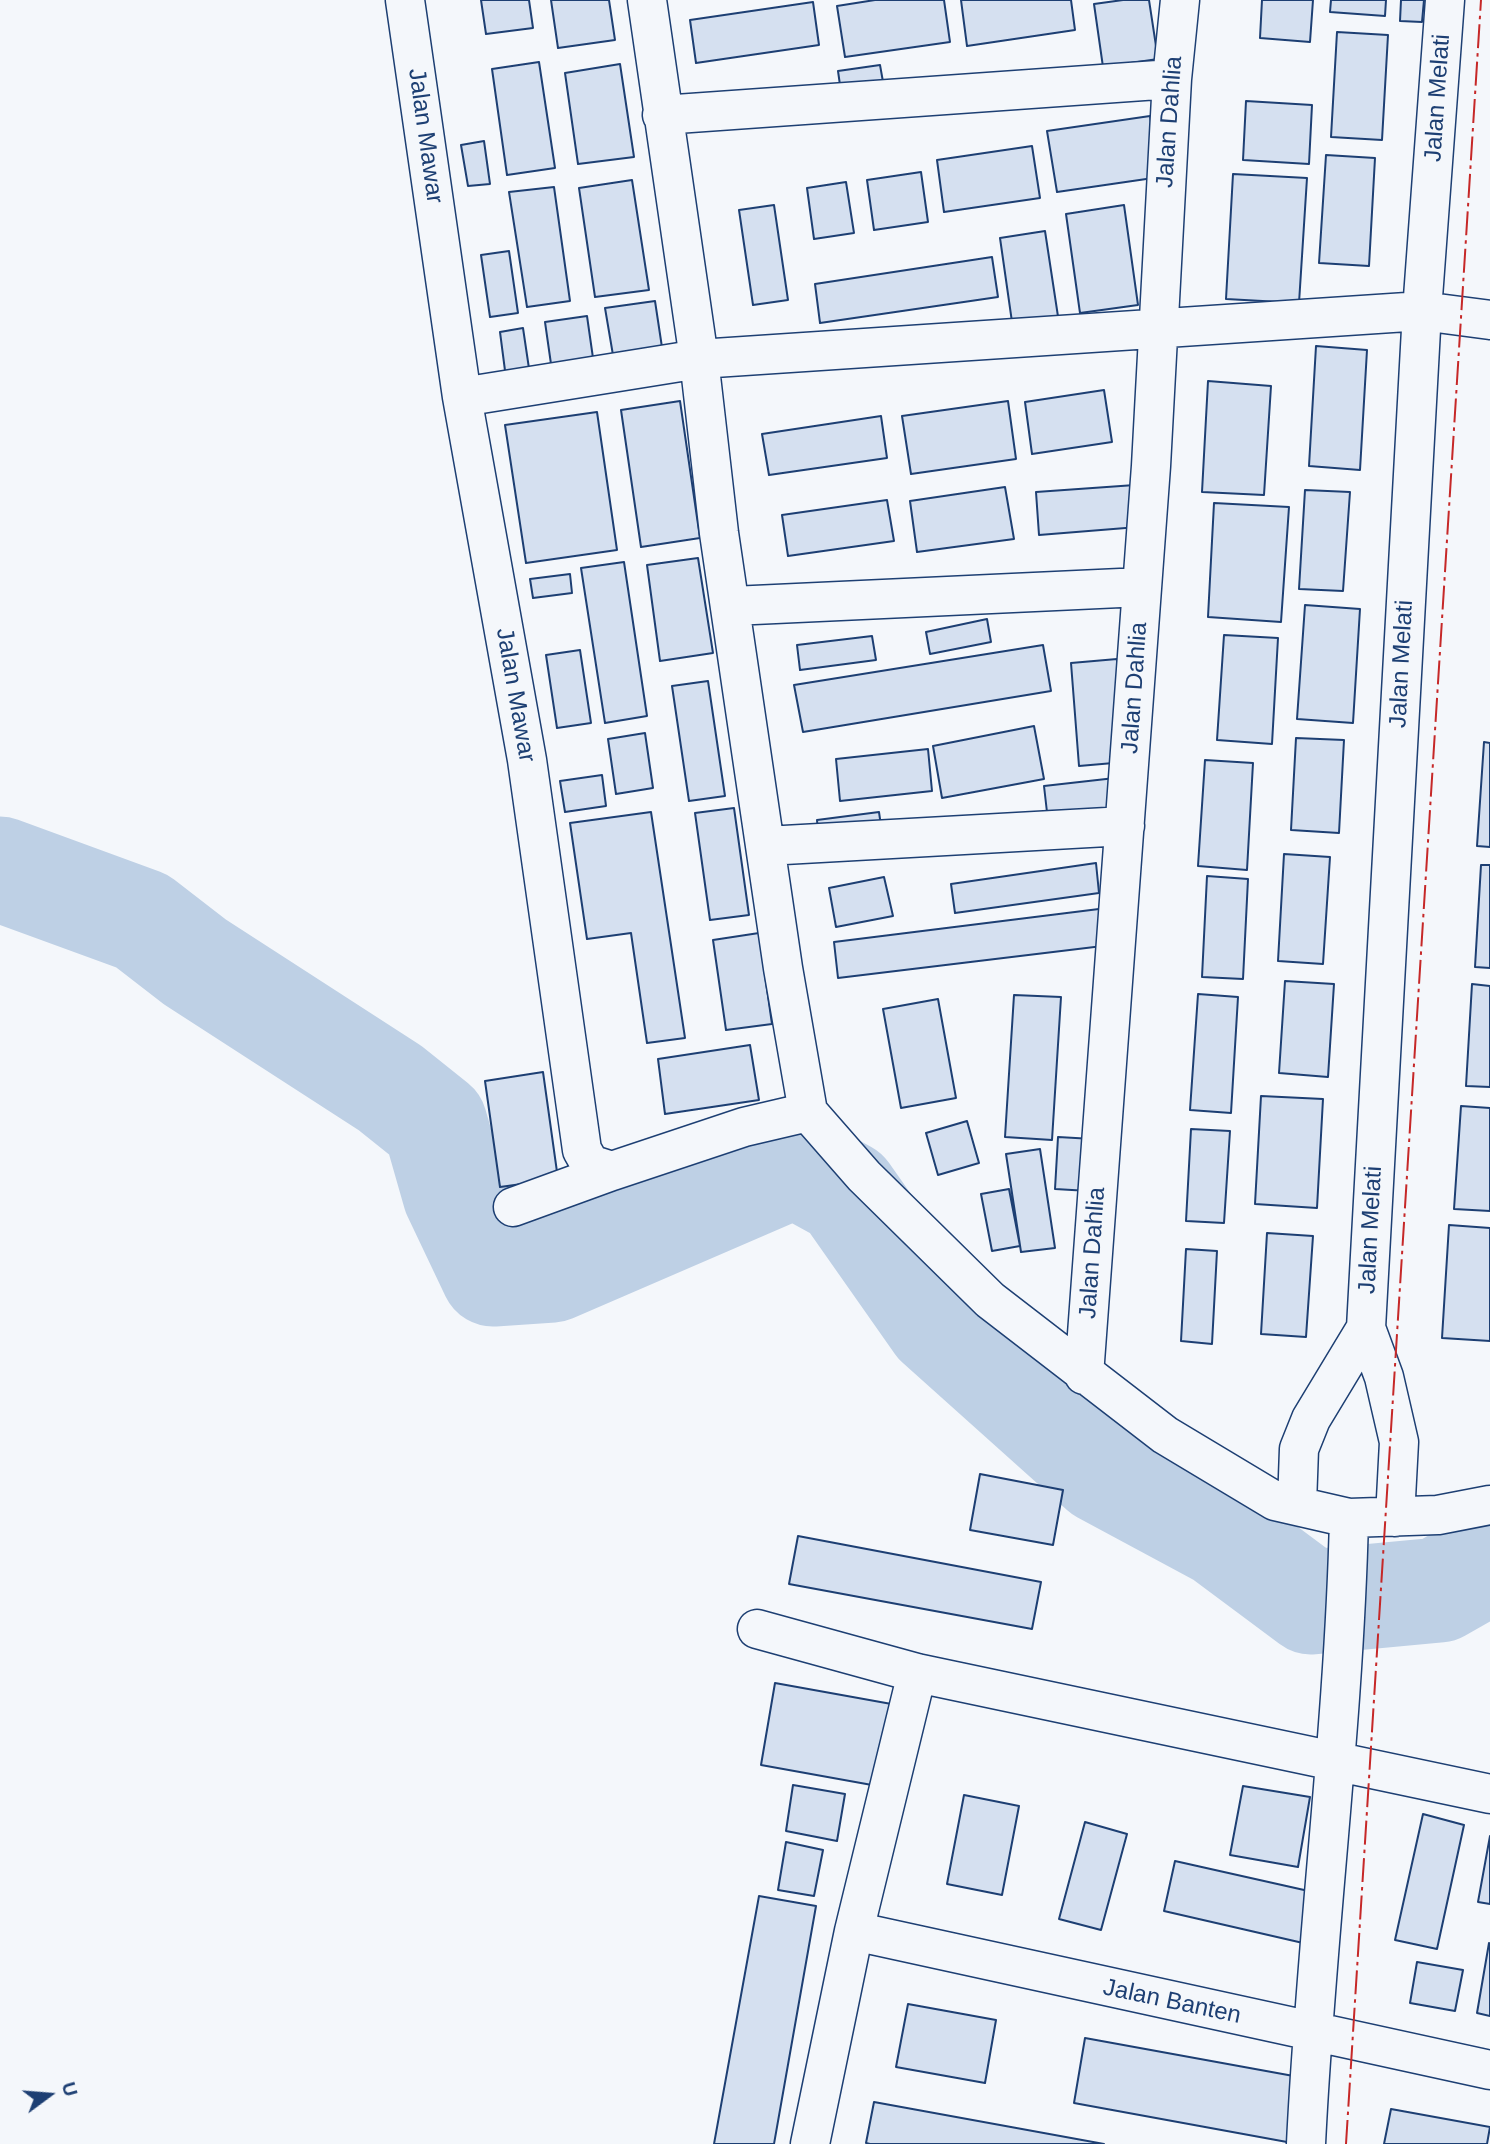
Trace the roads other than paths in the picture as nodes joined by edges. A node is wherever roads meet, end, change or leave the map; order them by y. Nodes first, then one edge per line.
1 (405, 0) edge
2 (647, 0) edge
3 (1180, 0) edge
4 (1445, 0) edge
5 (1172, 79) junction
6 (662, 115) junction
7 (1422, 311) junction
8 (1490, 320) edge
9 (1157, 327) junction
10 (698, 359) junction
11 (462, 397) junction
12 (1142, 586) junction
13 (732, 606) junction
14 (1125, 826) junction
15 (766, 846) junction
16 (808, 1112) junction
17 (612, 1171) junction
18 (513, 1207) dead end
19 (1366, 1328) junction
20 (1084, 1375) junction
21 (1297, 1504) junction
22 (1490, 1505) edge
23 (1395, 1517) junction
24 (1349, 1518) junction
25 (757, 1629) dead end
26 (917, 1673) junction
27 (1336, 1761) junction
28 (1490, 1794) edge
29 (854, 1931) junction
30 (1311, 2033) junction
31 (1490, 2070) edge
32 (810, 2144) edge
33 (1306, 2144) edge

1 - 11 street, Jalan Mawar
2 - 6 street
3 - 5 street, Jalan Dahlia
4 - 7 street, Jalan Melati
5 - 6 street
5 - 9 street, Jalan Dahlia
6 - 10 street
7 - 8 street
7 - 9 street
7 - 19 street, Jalan Melati
9 - 10 street
9 - 12 street, Jalan Dahlia
10 - 11 street
10 - 13 street
11 - 17 street, Jalan Mawar
12 - 13 street
12 - 14 street, Jalan Dahlia
13 - 15 street
14 - 15 street
14 - 20 street, Jalan Dahlia
15 - 16 street
16 - 17 street
16 - 20 street
17 - 18 street
19 - 21 street, Jalan Melati
19 - 23 street, Jalan Melati
20 - 21 street
21 - 24 street
22 - 23 street
23 - 24 street
24 - 27 street
25 - 26 street
26 - 27 street
26 - 29 street
27 - 28 street
27 - 30 street
29 - 30 street, Jalan Banten
29 - 32 street
30 - 31 street, Jalan Banten
30 - 33 street

